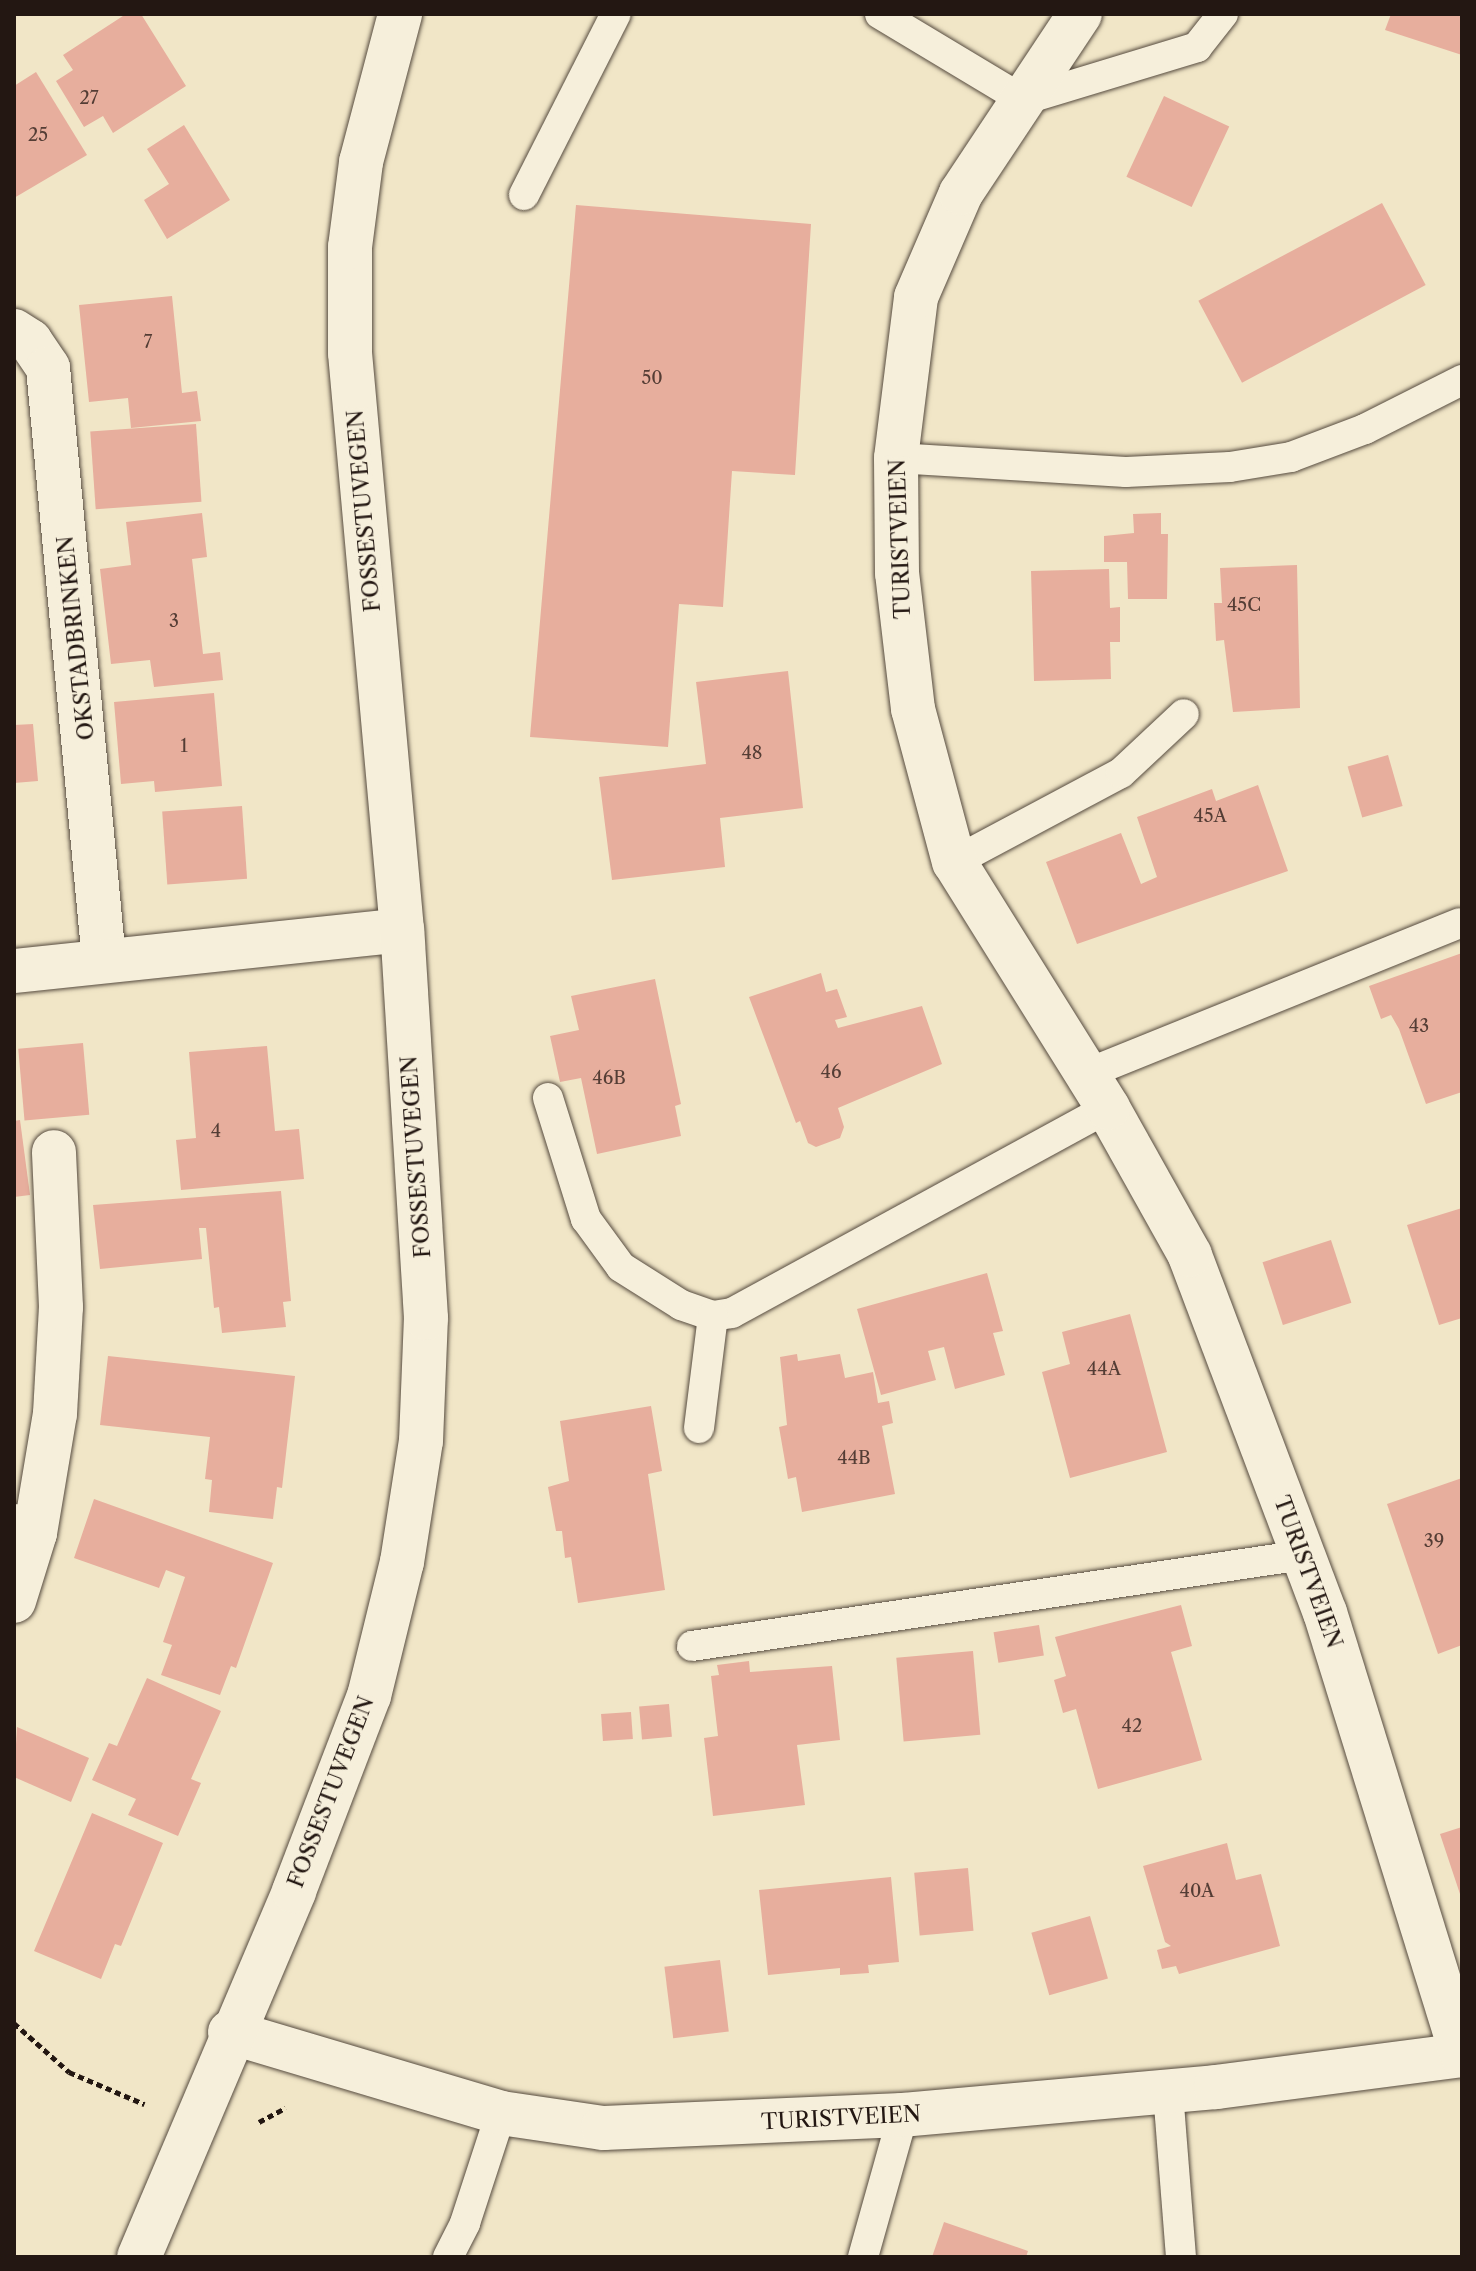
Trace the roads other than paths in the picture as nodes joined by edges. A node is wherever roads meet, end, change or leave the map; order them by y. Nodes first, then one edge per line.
1 (400, 14) edge
2 (616, 14) edge
3 (880, 14) edge
4 (1080, 14) edge
5 (1223, 14) edge
6 (1023, 100) junction
7 (524, 195) dead end
8 (14, 331) edge
9 (1462, 380) edge
10 (896, 458) junction
11 (1184, 714) dead end
12 (954, 862) junction
13 (1459, 923) dead end
14 (402, 930) junction
15 (104, 960) junction
16 (14, 971) edge
17 (1097, 1091) junction
18 (548, 1098) dead end
19 (54, 1152) dead end
20 (713, 1316) junction
21 (699, 1428) dead end
22 (24, 1530) edge
23 (1303, 1555) junction
24 (14, 1601) edge
25 (692, 1646) dead end
26 (230, 2032) junction
27 (1168, 2092) junction
28 (501, 2113) junction
29 (903, 2115) junction
30 (139, 2257) edge
31 (448, 2257) edge
32 (863, 2257) edge
33 (1181, 2257) edge

1 - 14 street, FOSSESTUVEGEN
2 - 7 lane
3 - 6 lane
4 - 6 street, TURISTVEIEN
5 - 6 lane
6 - 10 street, TURISTVEIEN
8 - 15 street, OKSTADBRINKEN
9 - 10 lane
10 - 12 street, TURISTVEIEN
11 - 12 lane
12 - 17 street, TURISTVEIEN
13 - 17 lane
14 - 15 street
14 - 26 street, FOSSESTUVEGEN
15 - 16 street
17 - 20 lane
17 - 23 street, TURISTVEIEN
18 - 20 lane
19 - 22 street
20 - 21 lane
22 - 24 street
23 - 25 lane
23 - 27 street, TURISTVEIEN
26 - 28 street, TURISTVEIEN
26 - 30 street, FOSSESTUVEGEN
27 - 29 street, TURISTVEIEN
27 - 33 lane
28 - 29 street, TURISTVEIEN
28 - 31 lane
29 - 32 lane

